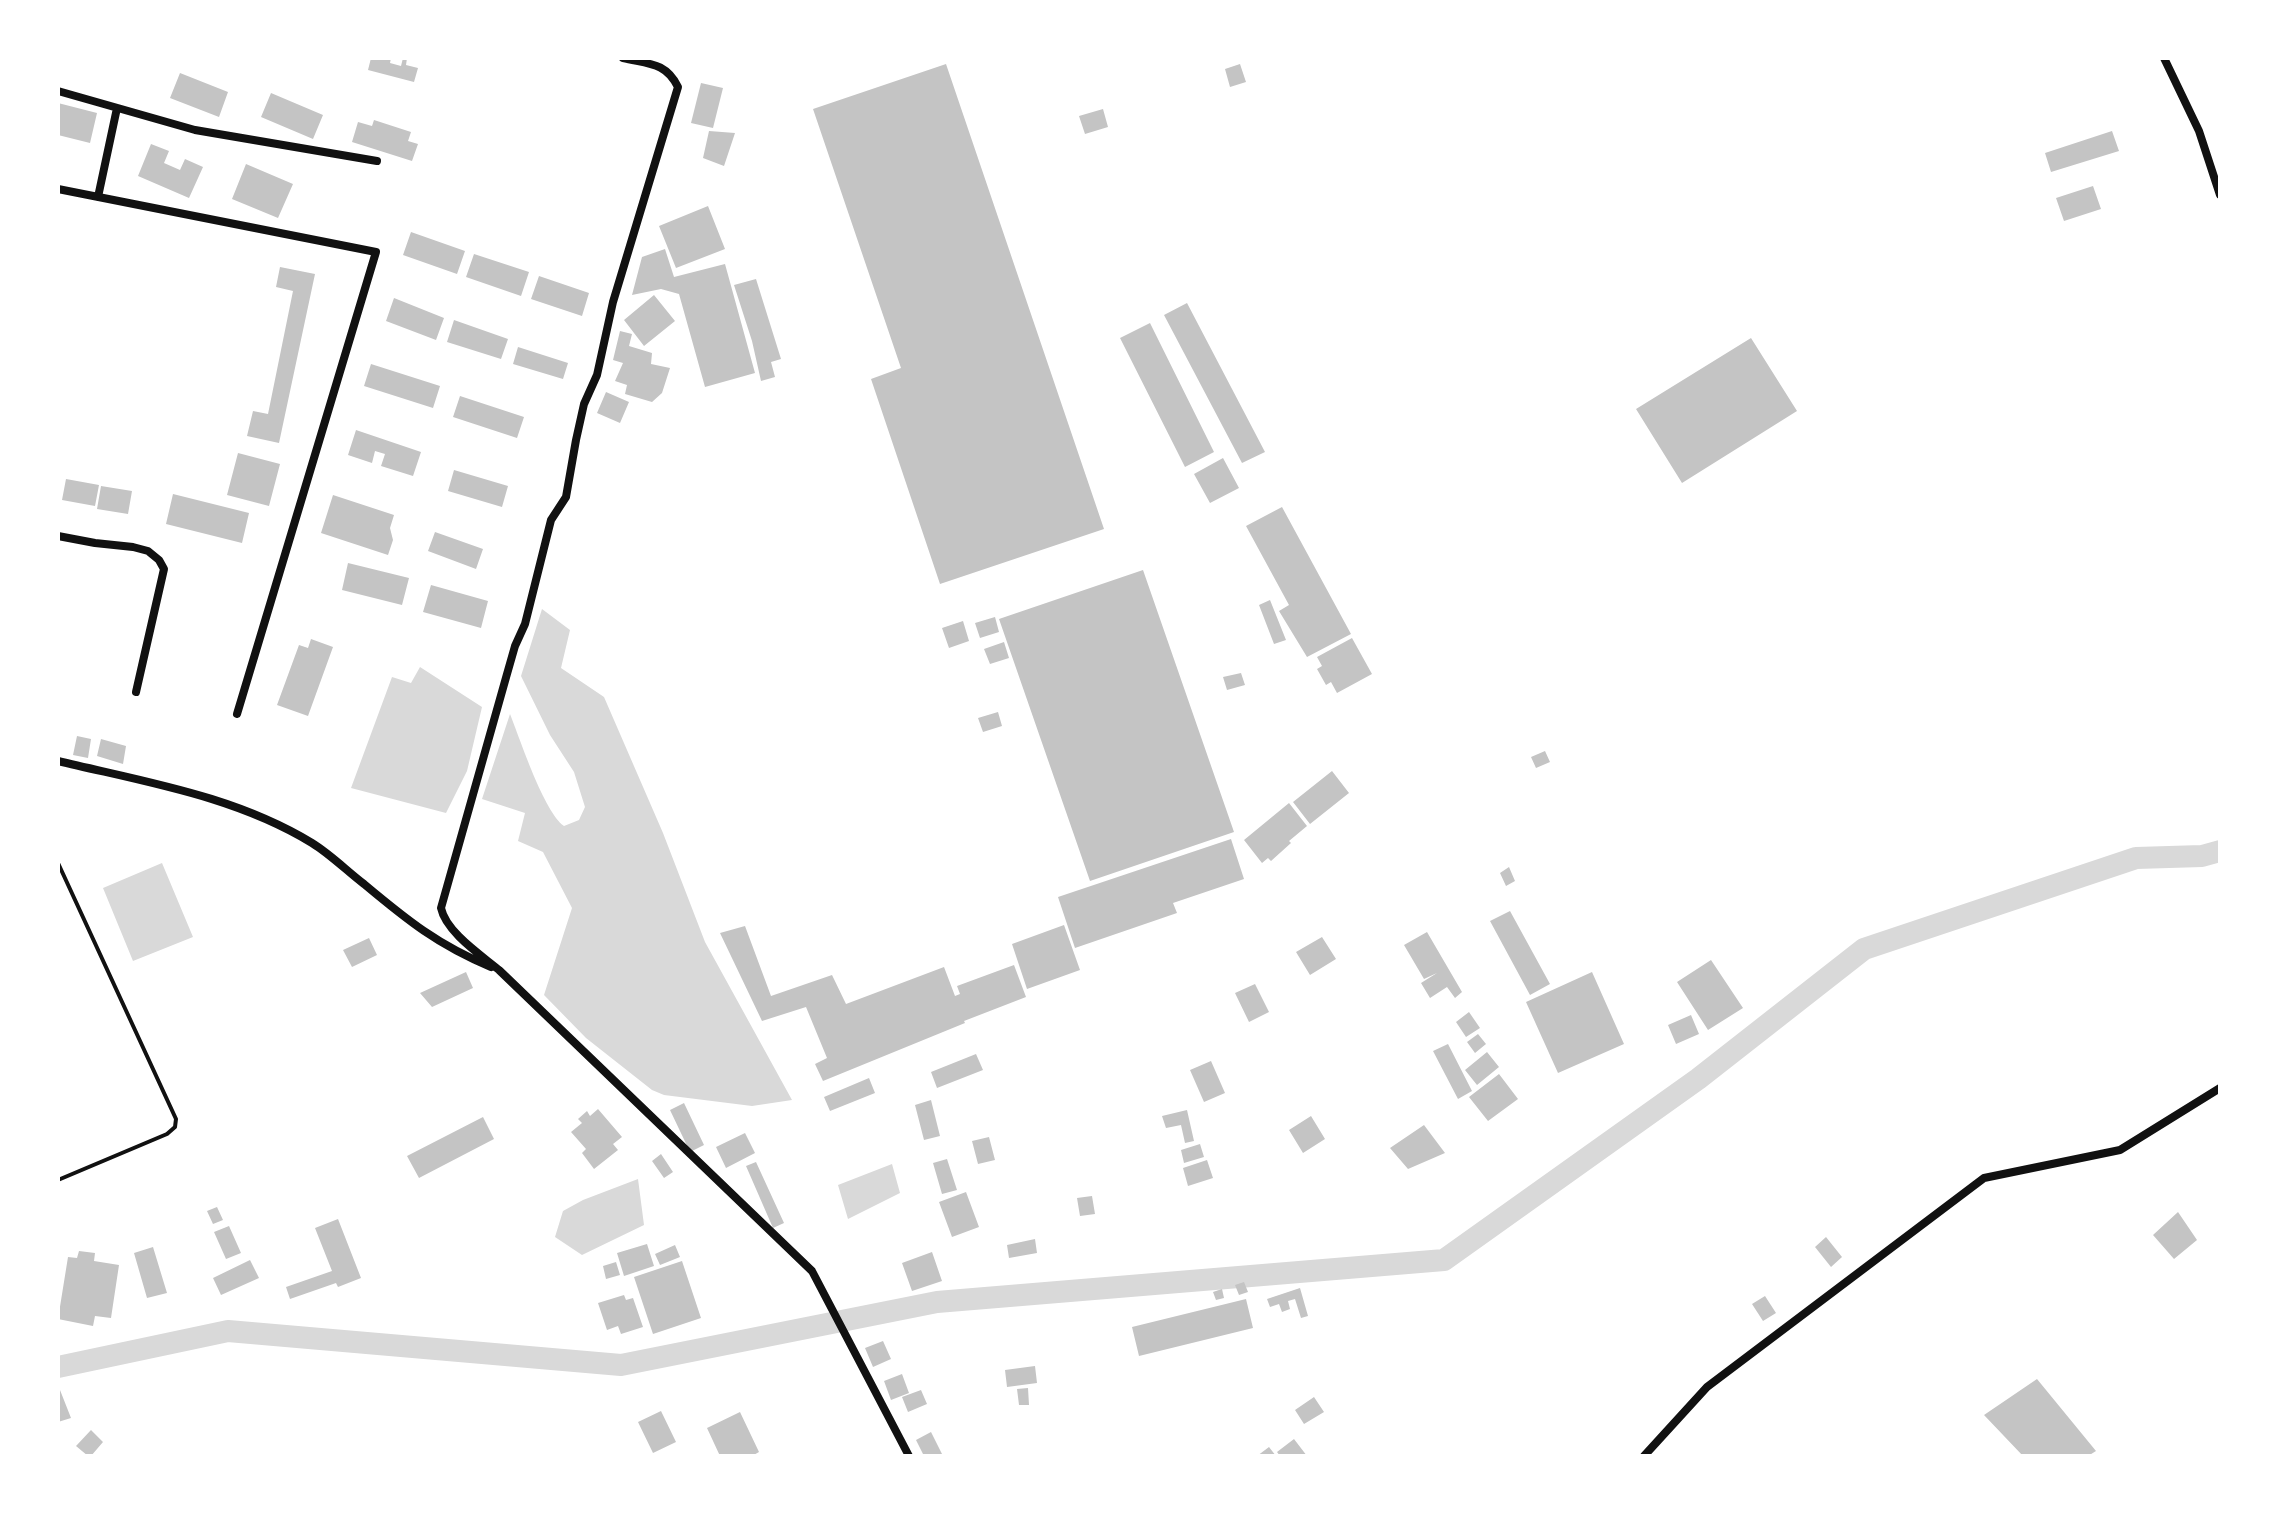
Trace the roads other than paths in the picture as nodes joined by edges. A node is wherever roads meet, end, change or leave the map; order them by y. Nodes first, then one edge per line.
1 (623, 58) edge
2 (2164, 58) edge
3 (58, 91) edge
4 (117, 108) junction
5 (377, 161) dead end
6 (58, 189) edge
7 (2220, 195) edge
8 (98, 197) junction
9 (58, 536) edge
10 (136, 692) dead end
11 (237, 714) dead end
12 (58, 761) edge
13 (499, 970) junction
14 (2220, 1088) edge
15 (909, 1456) edge
16 (1644, 1456) edge

1 - 13 street
2 - 7 street
3 - 4 street
4 - 5 street
4 - 8 street
6 - 8 street
8 - 11 street
9 - 10 street
12 - 13 street
13 - 15 street
14 - 16 street

